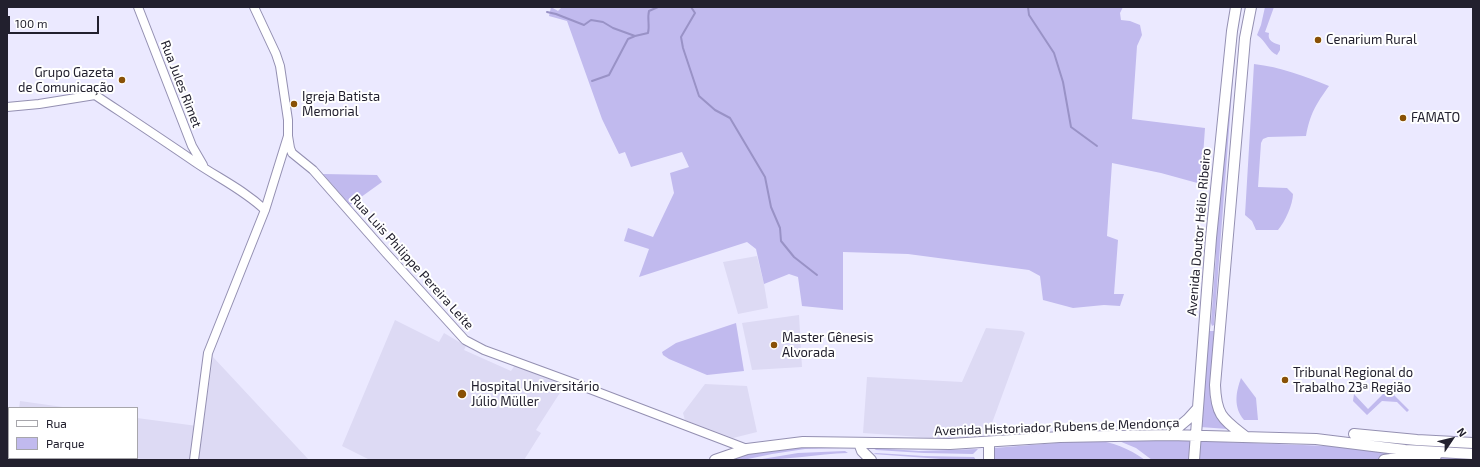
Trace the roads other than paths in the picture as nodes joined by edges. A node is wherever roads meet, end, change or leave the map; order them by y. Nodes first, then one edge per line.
1 (138, 7) edge
2 (254, 7) edge
3 (1236, 7) edge
4 (1251, 7) edge
5 (7, 107) edge
6 (288, 136) junction
7 (192, 146) junction
8 (177, 149) junction
9 (205, 169) junction
10 (265, 210) junction
11 (1203, 329) junction
12 (1219, 330) junction
13 (1198, 408) junction
14 (1169, 434) junction
15 (1354, 434) dead end
16 (1195, 435) junction
17 (1246, 437) junction
18 (1332, 440) junction
19 (1417, 440) junction
20 (989, 442) junction
21 (859, 443) junction
22 (1473, 443) edge
23 (747, 449) junction
24 (1449, 453) junction
25 (1473, 454) edge
26 (194, 460) edge
27 (715, 460) edge
28 (871, 460) edge
29 (989, 460) edge
30 (1194, 460) edge
31 (1384, 460) edge

1 - 7 street, Rua Jules Rimet
2 - 6 street
3 - 11 main road, Avenida Doutor Hélio Ribeiro
4 - 12 main road
5 - 8 street
6 - 10 street
6 - 23 street, Rua Luis Philippe Pereira Leite
7 - 8 street
7 - 9 street, Rua Jules Rimet
8 - 9 street
9 - 10 street
10 - 26 street
11 - 12 main road
11 - 13 main road, Avenida Doutor Hélio Ribeiro
12 - 17 main road
13 - 14 main road
13 - 16 main road, Avenida Doutor Hélio Ribeiro
14 - 16 main road, Avenida Historiador Rubens de Mendonça
14 - 20 main road, Avenida Historiador Rubens de Mendonça
15 - 19 main road
16 - 17 main road, Avenida Historiador Rubens de Mendonça
16 - 30 main road, Avenida Doutor Hélio Ribeiro
17 - 18 main road, Avenida Historiador Rubens de Mendonça
18 - 19 main road
18 - 24 main road, Avenida Historiador Rubens de Mendonça
19 - 22 main road
20 - 21 main road, Avenida Historiador Rubens de Mendonça
20 - 29 main road
21 - 23 main road, Avenida Historiador Rubens de Mendonça
21 - 28 main road
23 - 27 main road, Avenida Historiador Rubens de Mendonça
24 - 25 main road, Avenida Historiador Rubens de Mendonça
24 - 31 main road

